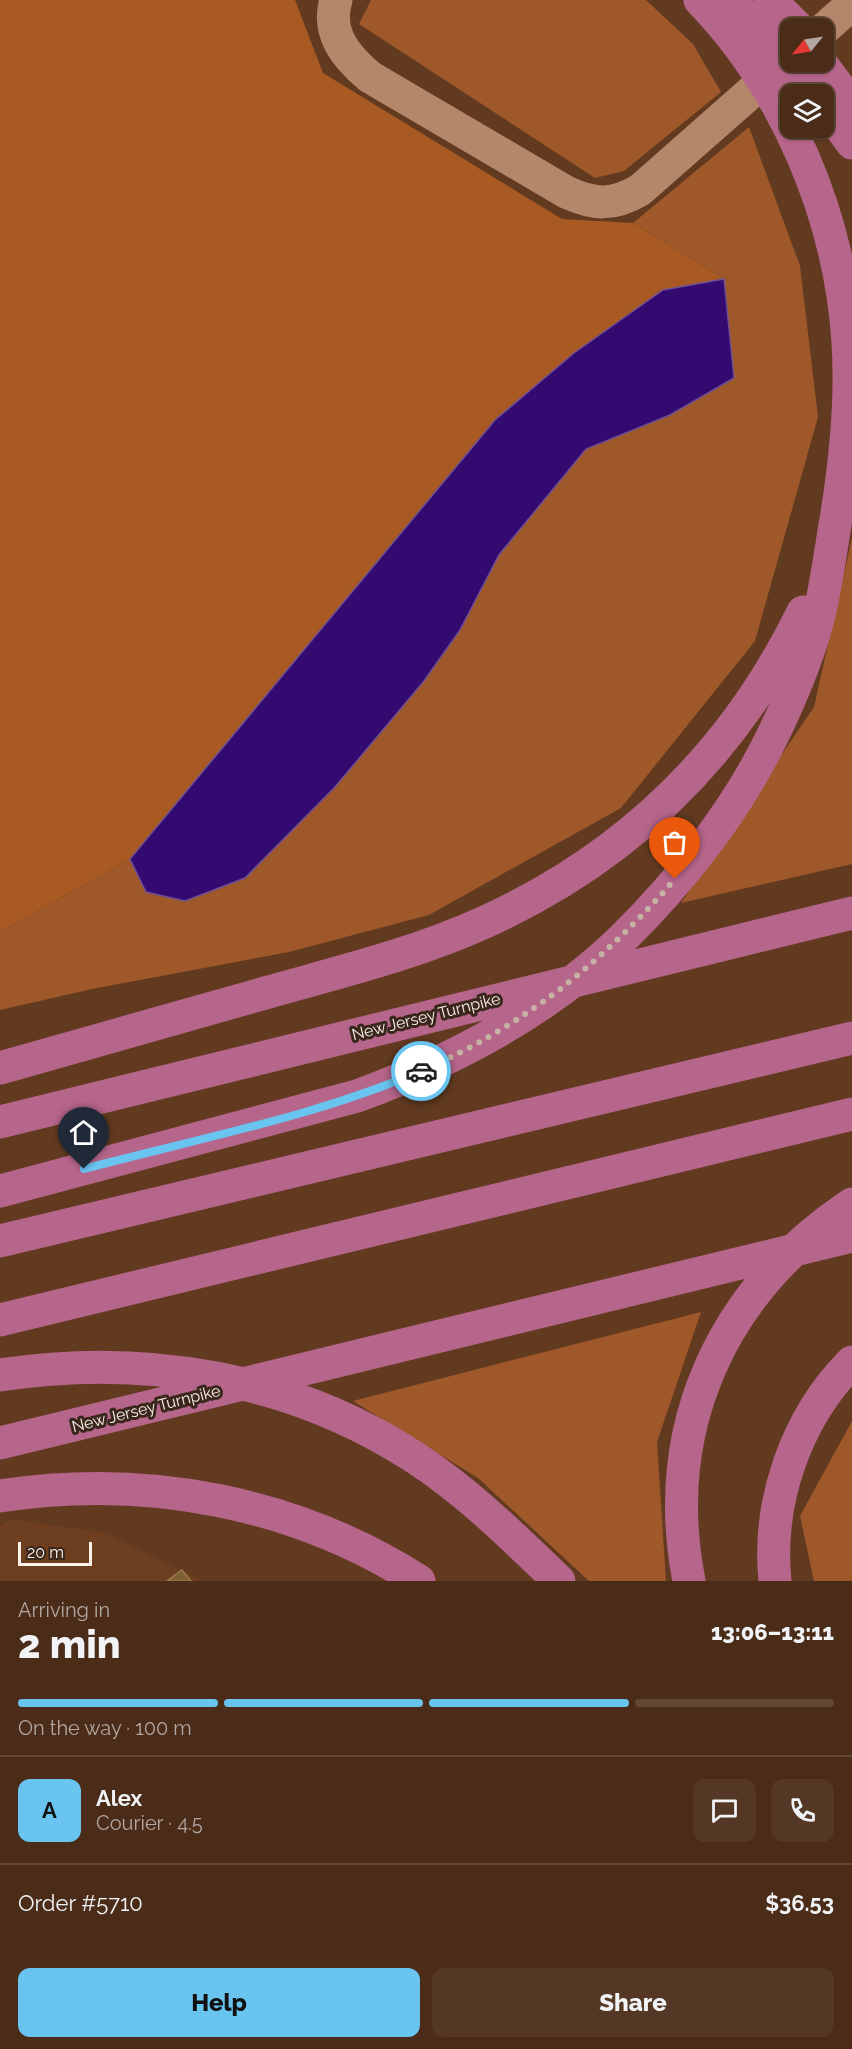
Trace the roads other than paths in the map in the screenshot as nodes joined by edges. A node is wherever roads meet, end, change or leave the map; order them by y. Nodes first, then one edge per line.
1 (336, 0) edge
2 (700, 0) edge
3 (729, 0) edge
4 (852, 4) edge
5 (834, 20) edge
6 (780, 67) edge
7 (834, 68) edge
8 (827, 72) edge
9 (806, 84) edge
10 (852, 88) edge
11 (852, 105) edge
12 (834, 119) edge
13 (852, 143) edge
14 (835, 526) junction
15 (852, 913) edge
16 (852, 1038) edge
17 (0, 1068) edge
18 (852, 1114) edge
19 (0, 1122) edge
20 (0, 1191) edge
21 (852, 1204) edge
22 (852, 1236) edge
23 (0, 1241) edge
24 (0, 1320) edge
25 (852, 1362) edge
26 (0, 1375) edge
27 (0, 1443) edge
28 (0, 1496) edge
29 (418, 1581) edge
30 (558, 1581) edge
31 (689, 1581) edge
32 (775, 1581) edge

1 - 6 lane
2 - 14 highway
3 - 9 highway
4 - 5 lane
7 - 10 highway
8 - 11 highway
12 - 13 highway
14 - 17 highway
14 - 20 highway
15 - 19 highway, New Jersey Turnpike
16 - 23 highway
18 - 24 highway
21 - 31 highway
22 - 27 highway, New Jersey Turnpike
25 - 32 highway
26 - 30 highway
28 - 29 highway

